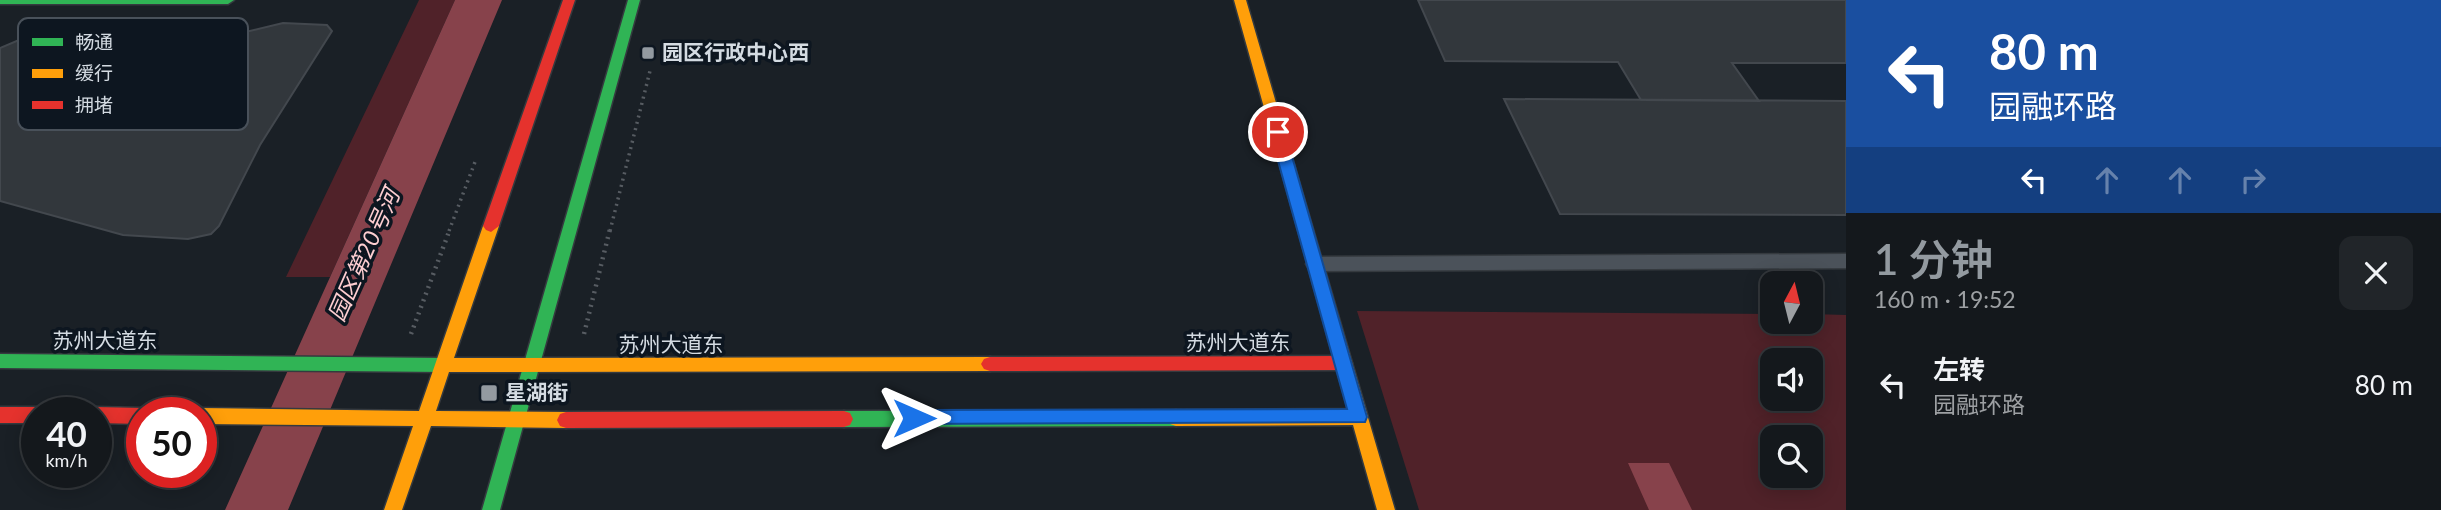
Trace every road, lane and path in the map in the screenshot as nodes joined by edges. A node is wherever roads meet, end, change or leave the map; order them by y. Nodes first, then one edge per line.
1 (569, 0) edge
2 (634, 0) edge
3 (1240, 0) edge
4 (0, 1) edge
5 (228, 1) edge
6 (652, 66) dead end
7 (478, 153) dead end
8 (1846, 261) edge
9 (1315, 264) junction
10 (0, 361) edge
11 (1343, 363) junction
12 (400, 364) junction
13 (444, 365) junction
14 (533, 366) junction
15 (576, 366) junction
16 (0, 415) edge
17 (21, 415) edge
18 (217, 416) edge
19 (1358, 417) junction
20 (425, 418) junction
21 (517, 419) junction
22 (393, 510) edge
23 (491, 510) edge
24 (1386, 510) edge

1 - 13 main road
2 - 14 main road
3 - 9 main road
4 - 5 main road
6 - 15 path
7 - 12 path
8 - 9 lane
9 - 11 main road
10 - 12 main road, 苏州大道东
11 - 15 main road, 苏州大道东
11 - 19 main road
12 - 13 main road, 苏州大道东
13 - 14 main road, 苏州大道东
13 - 20 main road
14 - 15 main road, 苏州大道东
14 - 21 main road
16 - 17 main road
18 - 20 main road
19 - 21 main road
19 - 24 main road
20 - 21 main road
20 - 22 main road
21 - 23 main road

